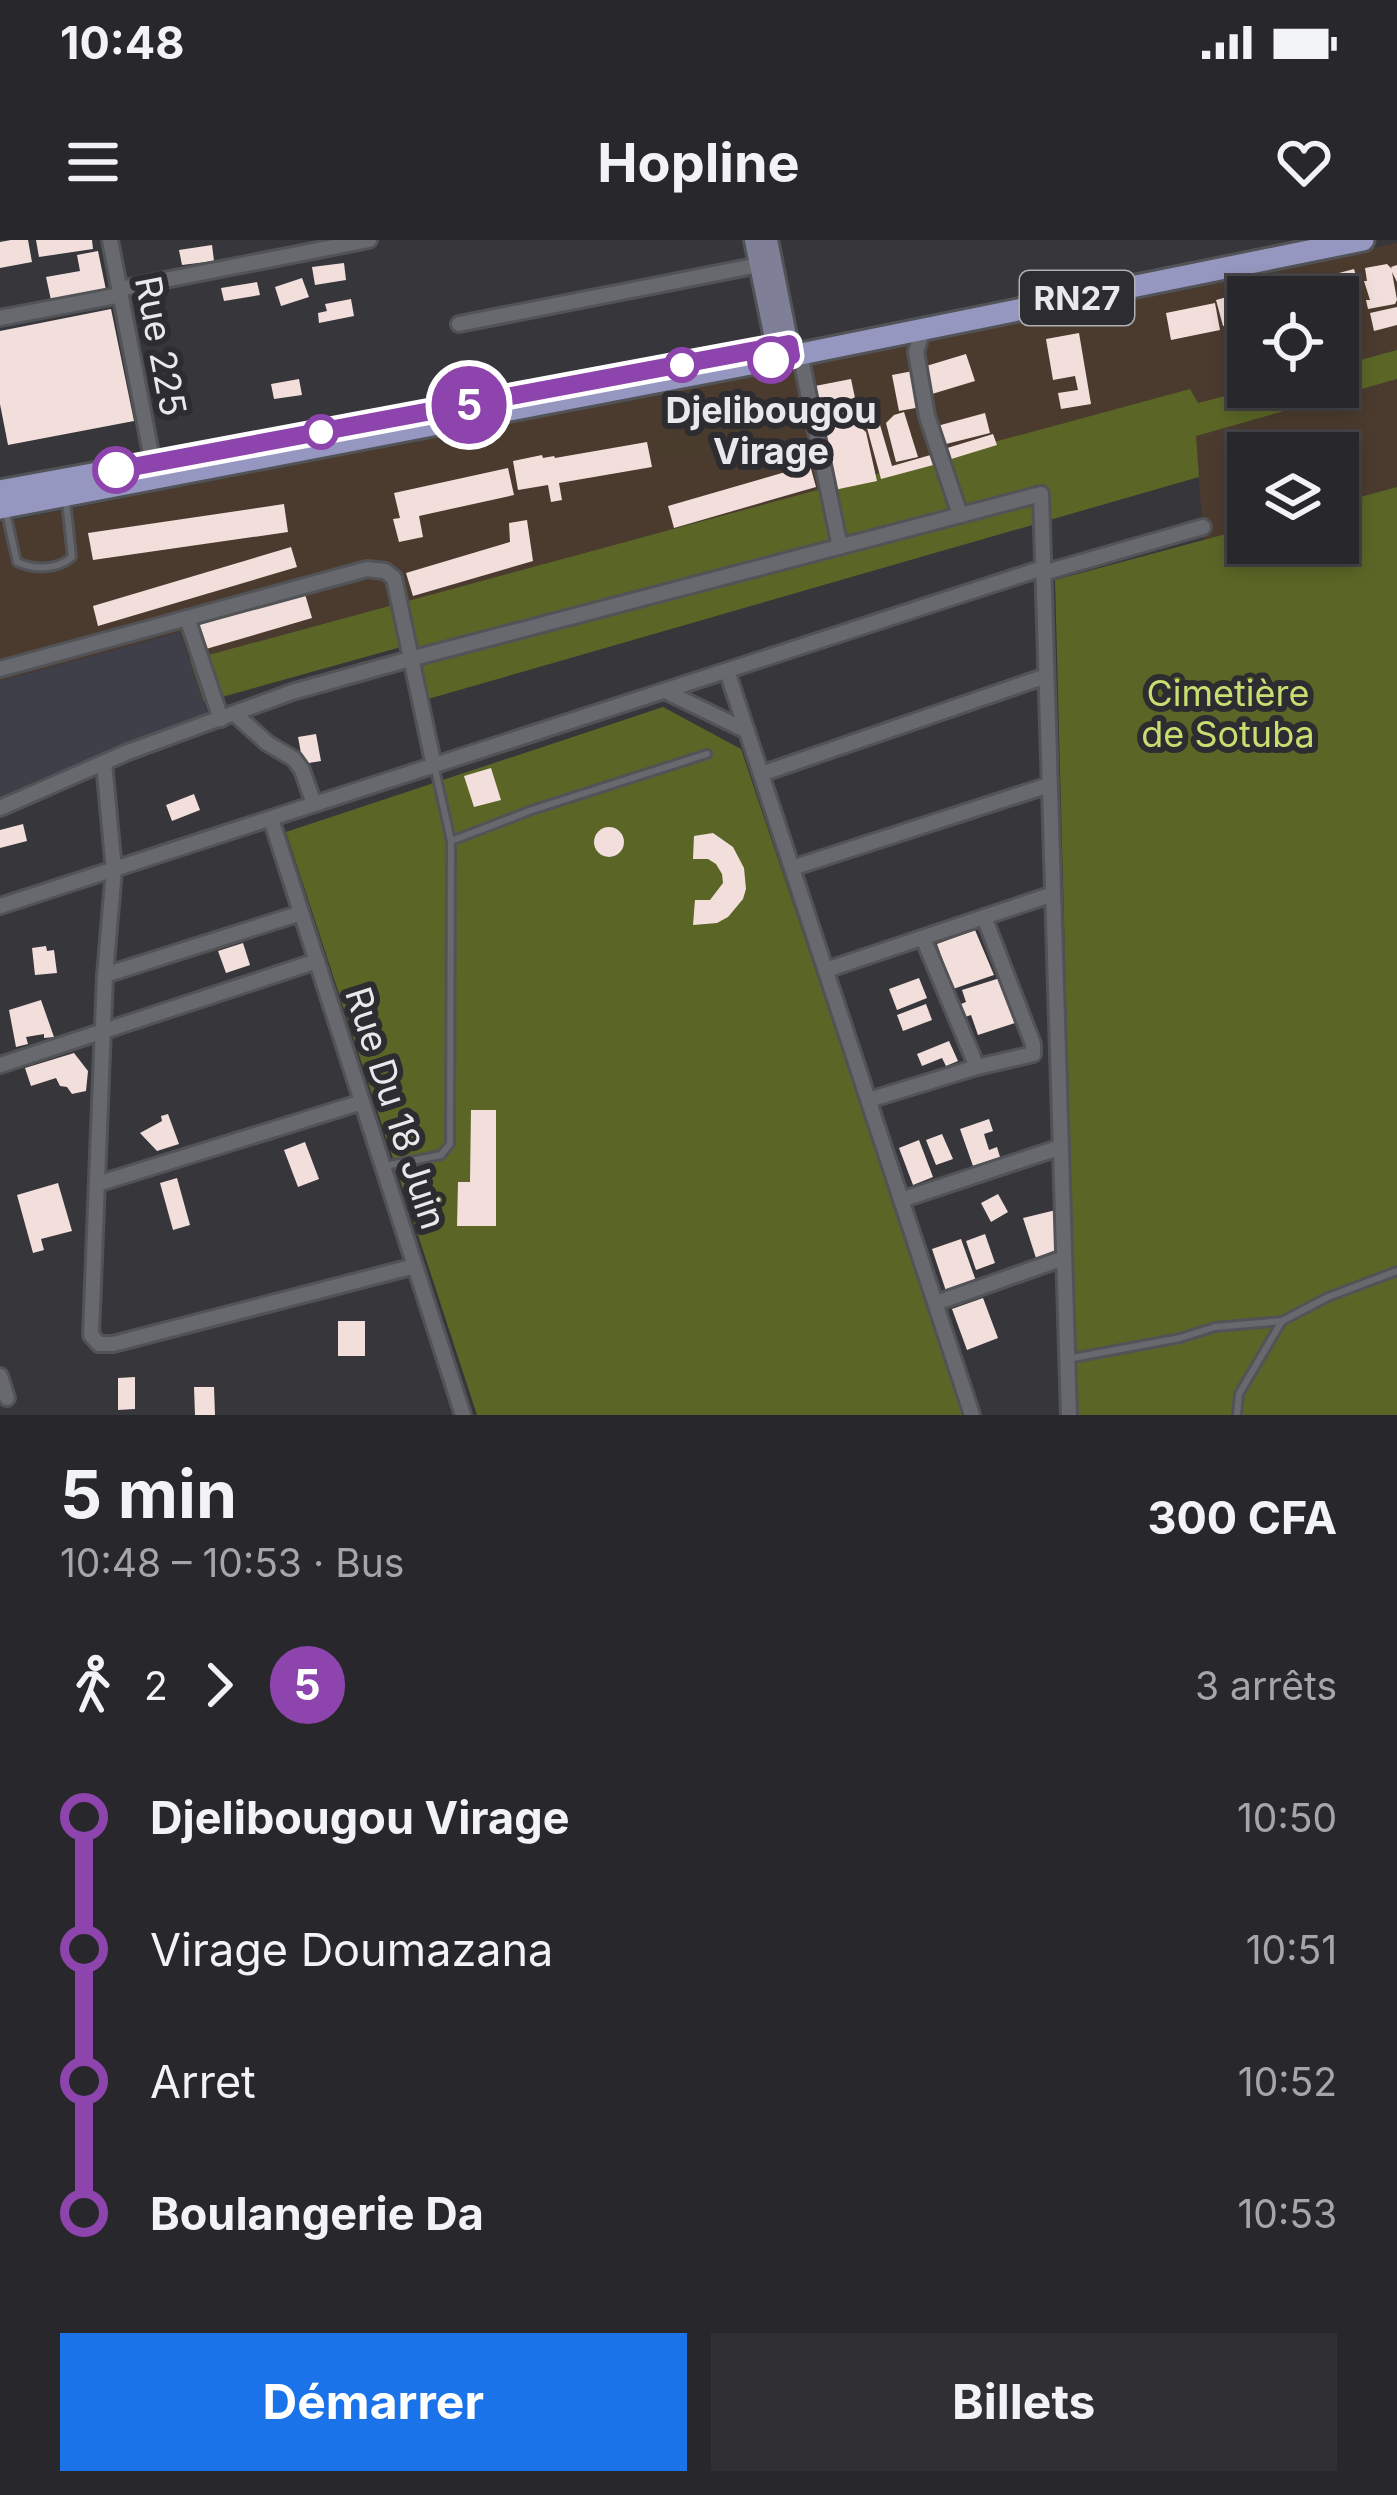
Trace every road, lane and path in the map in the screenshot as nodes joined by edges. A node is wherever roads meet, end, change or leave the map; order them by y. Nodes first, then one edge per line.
1 (110, 240) edge
2 (369, 240) edge
3 (754, 240) edge
4 (767, 240) edge
5 (1294, 240) edge
6 (1363, 240) edge
7 (759, 265) junction
8 (120, 292) junction
9 (0, 318) edge
10 (458, 324) dead end
11 (923, 329) junction
12 (787, 352) junction
13 (154, 464) junction
14 (1, 495) edge
15 (65, 497) junction
16 (961, 515) junction
17 (1203, 527) dead end
18 (840, 547) junction
19 (1043, 570) junction
20 (187, 618) junction
21 (410, 658) junction
22 (0, 669) edge
23 (727, 670) junction
24 (1046, 676) junction
25 (665, 691) junction
26 (228, 717) junction
27 (747, 731) junction
28 (707, 754) dead end
29 (104, 763) junction
30 (434, 766) junction
31 (761, 773) junction
32 (1049, 785) junction
33 (314, 804) junction
34 (0, 808) edge
35 (271, 819) junction
36 (451, 841) junction
37 (792, 868) junction
38 (114, 869) junction
39 (1053, 894) junction
40 (0, 906) edge
41 (301, 913) junction
42 (984, 917) junction
43 (923, 938) junction
44 (317, 961) junction
45 (826, 970) junction
46 (105, 975) junction
47 (102, 1031) junction
48 (0, 1065) edge
49 (977, 1067) junction
50 (869, 1100) junction
51 (362, 1102) junction
52 (1061, 1147) junction
53 (383, 1167) junction
54 (97, 1184) junction
55 (902, 1200) junction
56 (1064, 1258) junction
57 (416, 1266) junction
58 (1397, 1271) edge
59 (936, 1303) junction
60 (1282, 1321) junction
61 (1067, 1359) junction
62 (0, 1376) edge
63 (7, 1398) dead end
64 (464, 1415) edge
65 (972, 1415) edge
66 (1069, 1415) edge
67 (1237, 1415) edge

1 - 8 street, Rue 225
2 - 8 street
3 - 7 main road
4 - 12 main road
5 - 12 main road, RN27
6 - 11 main road, RN27
7 - 10 street
7 - 12 main road
8 - 9 street
8 - 13 street, Rue 225
11 - 12 main road, RN27
11 - 16 street
12 - 13 main road, RN27
12 - 15 main road, RN27
12 - 18 street
13 - 14 main road, RN27
14 - 15 main road, RN27
14 - 15 lane
16 - 18 street
16 - 19 street
17 - 19 street
18 - 21 street
19 - 23 street
19 - 24 street
20 - 21 street
20 - 22 street
20 - 26 street
21 - 26 street
21 - 30 street
23 - 25 street
23 - 27 street
24 - 31 street
24 - 32 street
25 - 27 street
25 - 30 street
26 - 29 street
26 - 33 street
27 - 31 street
28 - 36 lane
29 - 34 street
29 - 38 street
30 - 33 street
30 - 36 lane
31 - 37 street
32 - 37 street
32 - 39 street
33 - 35 street
35 - 38 street
35 - 41 street, Rue Du 18 Juin
36 - 53 lane
37 - 45 street
38 - 40 street
38 - 46 street
39 - 42 street
39 - 52 street
41 - 44 street, Rue Du 18 Juin
41 - 46 street
42 - 43 street
42 - 49 street
43 - 45 street
43 - 49 street
44 - 47 street
44 - 51 street, Rue Du 18 Juin
45 - 50 street
46 - 47 street
47 - 48 street
47 - 54 street
49 - 50 street
50 - 55 street
51 - 53 street, Rue Du 18 Juin
51 - 54 street
52 - 55 street
52 - 56 street
53 - 57 street, Rue Du 18 Juin
54 - 57 street
55 - 59 street
56 - 59 street
56 - 61 street
57 - 64 street, Rue Du 18 Juin
58 - 60 lane
59 - 65 street
60 - 61 lane
60 - 67 lane
61 - 66 street
62 - 63 street

